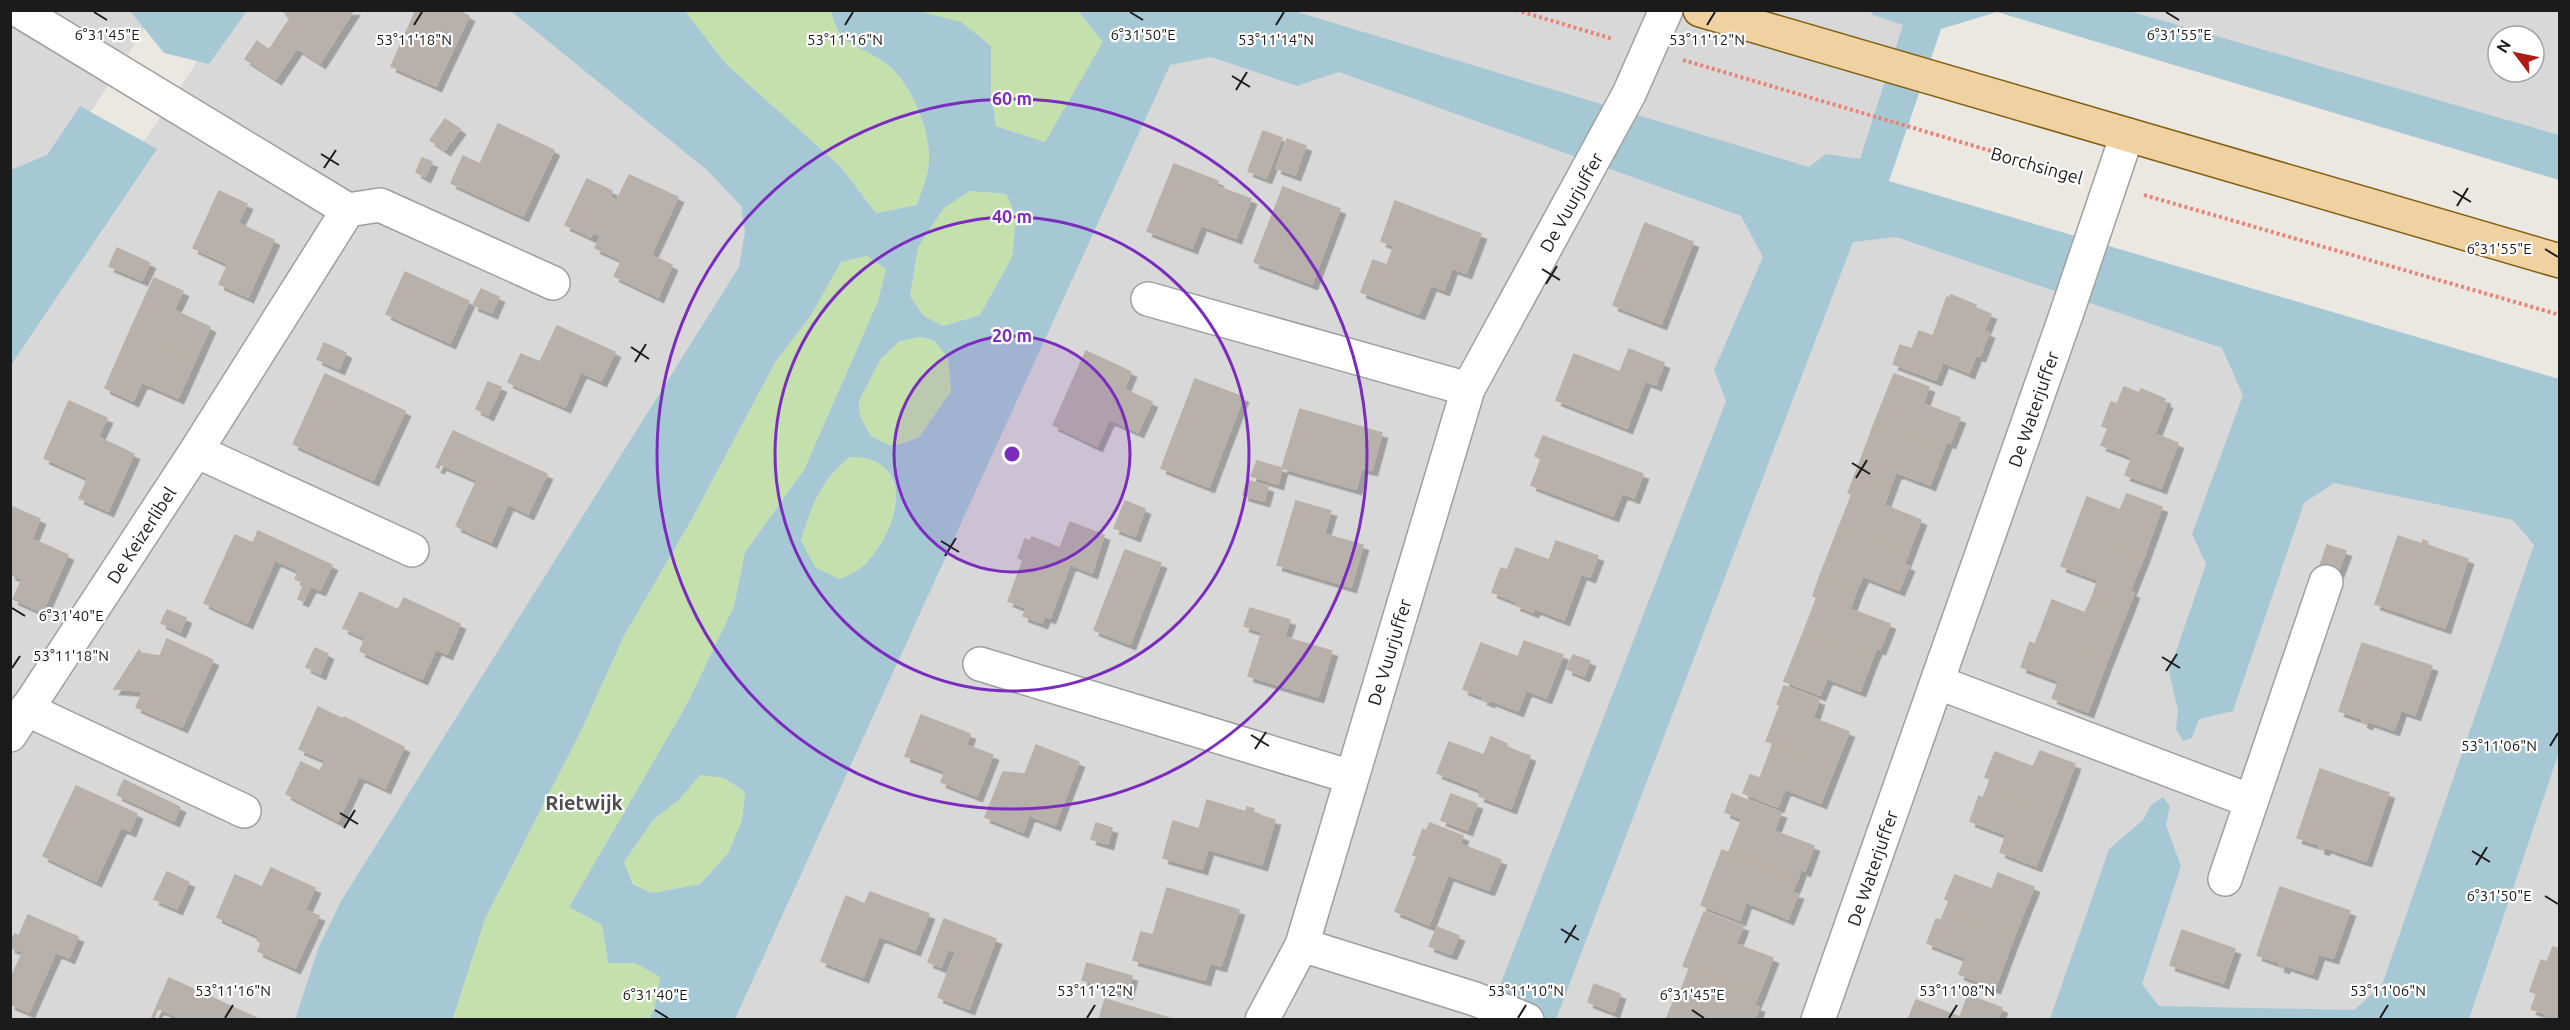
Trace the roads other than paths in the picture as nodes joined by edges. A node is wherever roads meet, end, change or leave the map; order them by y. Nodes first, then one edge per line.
1 (18, 10) edge
2 (1666, 10) edge
3 (1700, 10) edge
4 (2127, 135) junction
5 (348, 210) junction
6 (2559, 261) edge
7 (553, 283) dead end
8 (1148, 299) dead end
9 (1468, 389) junction
10 (196, 451) junction
11 (412, 550) dead end
12 (2326, 582) dead end
13 (980, 664) dead end
14 (1937, 682) junction
15 (18, 722) edge
16 (1351, 777) junction
17 (2251, 801) junction
18 (244, 811) dead end
19 (2225, 879) dead end
20 (1302, 945) junction
21 (1262, 1020) edge
22 (1527, 1020) edge
23 (1818, 1020) edge

1 - 5 street
2 - 9 street, De Vuurjuffer
3 - 4 main road
4 - 6 main road
4 - 14 street, De Waterjuffer
5 - 7 street
5 - 10 street, De Keizerlibel
8 - 9 street
9 - 16 street, De Vuurjuffer
10 - 11 street
10 - 15 street, De Keizerlibel
12 - 17 street
13 - 16 street
14 - 17 street
14 - 23 street, De Waterjuffer
15 - 18 street, De Keizerlibel
16 - 20 street, De Vuurjuffer
17 - 19 street
20 - 21 street, De Vuurjuffer
20 - 22 street

